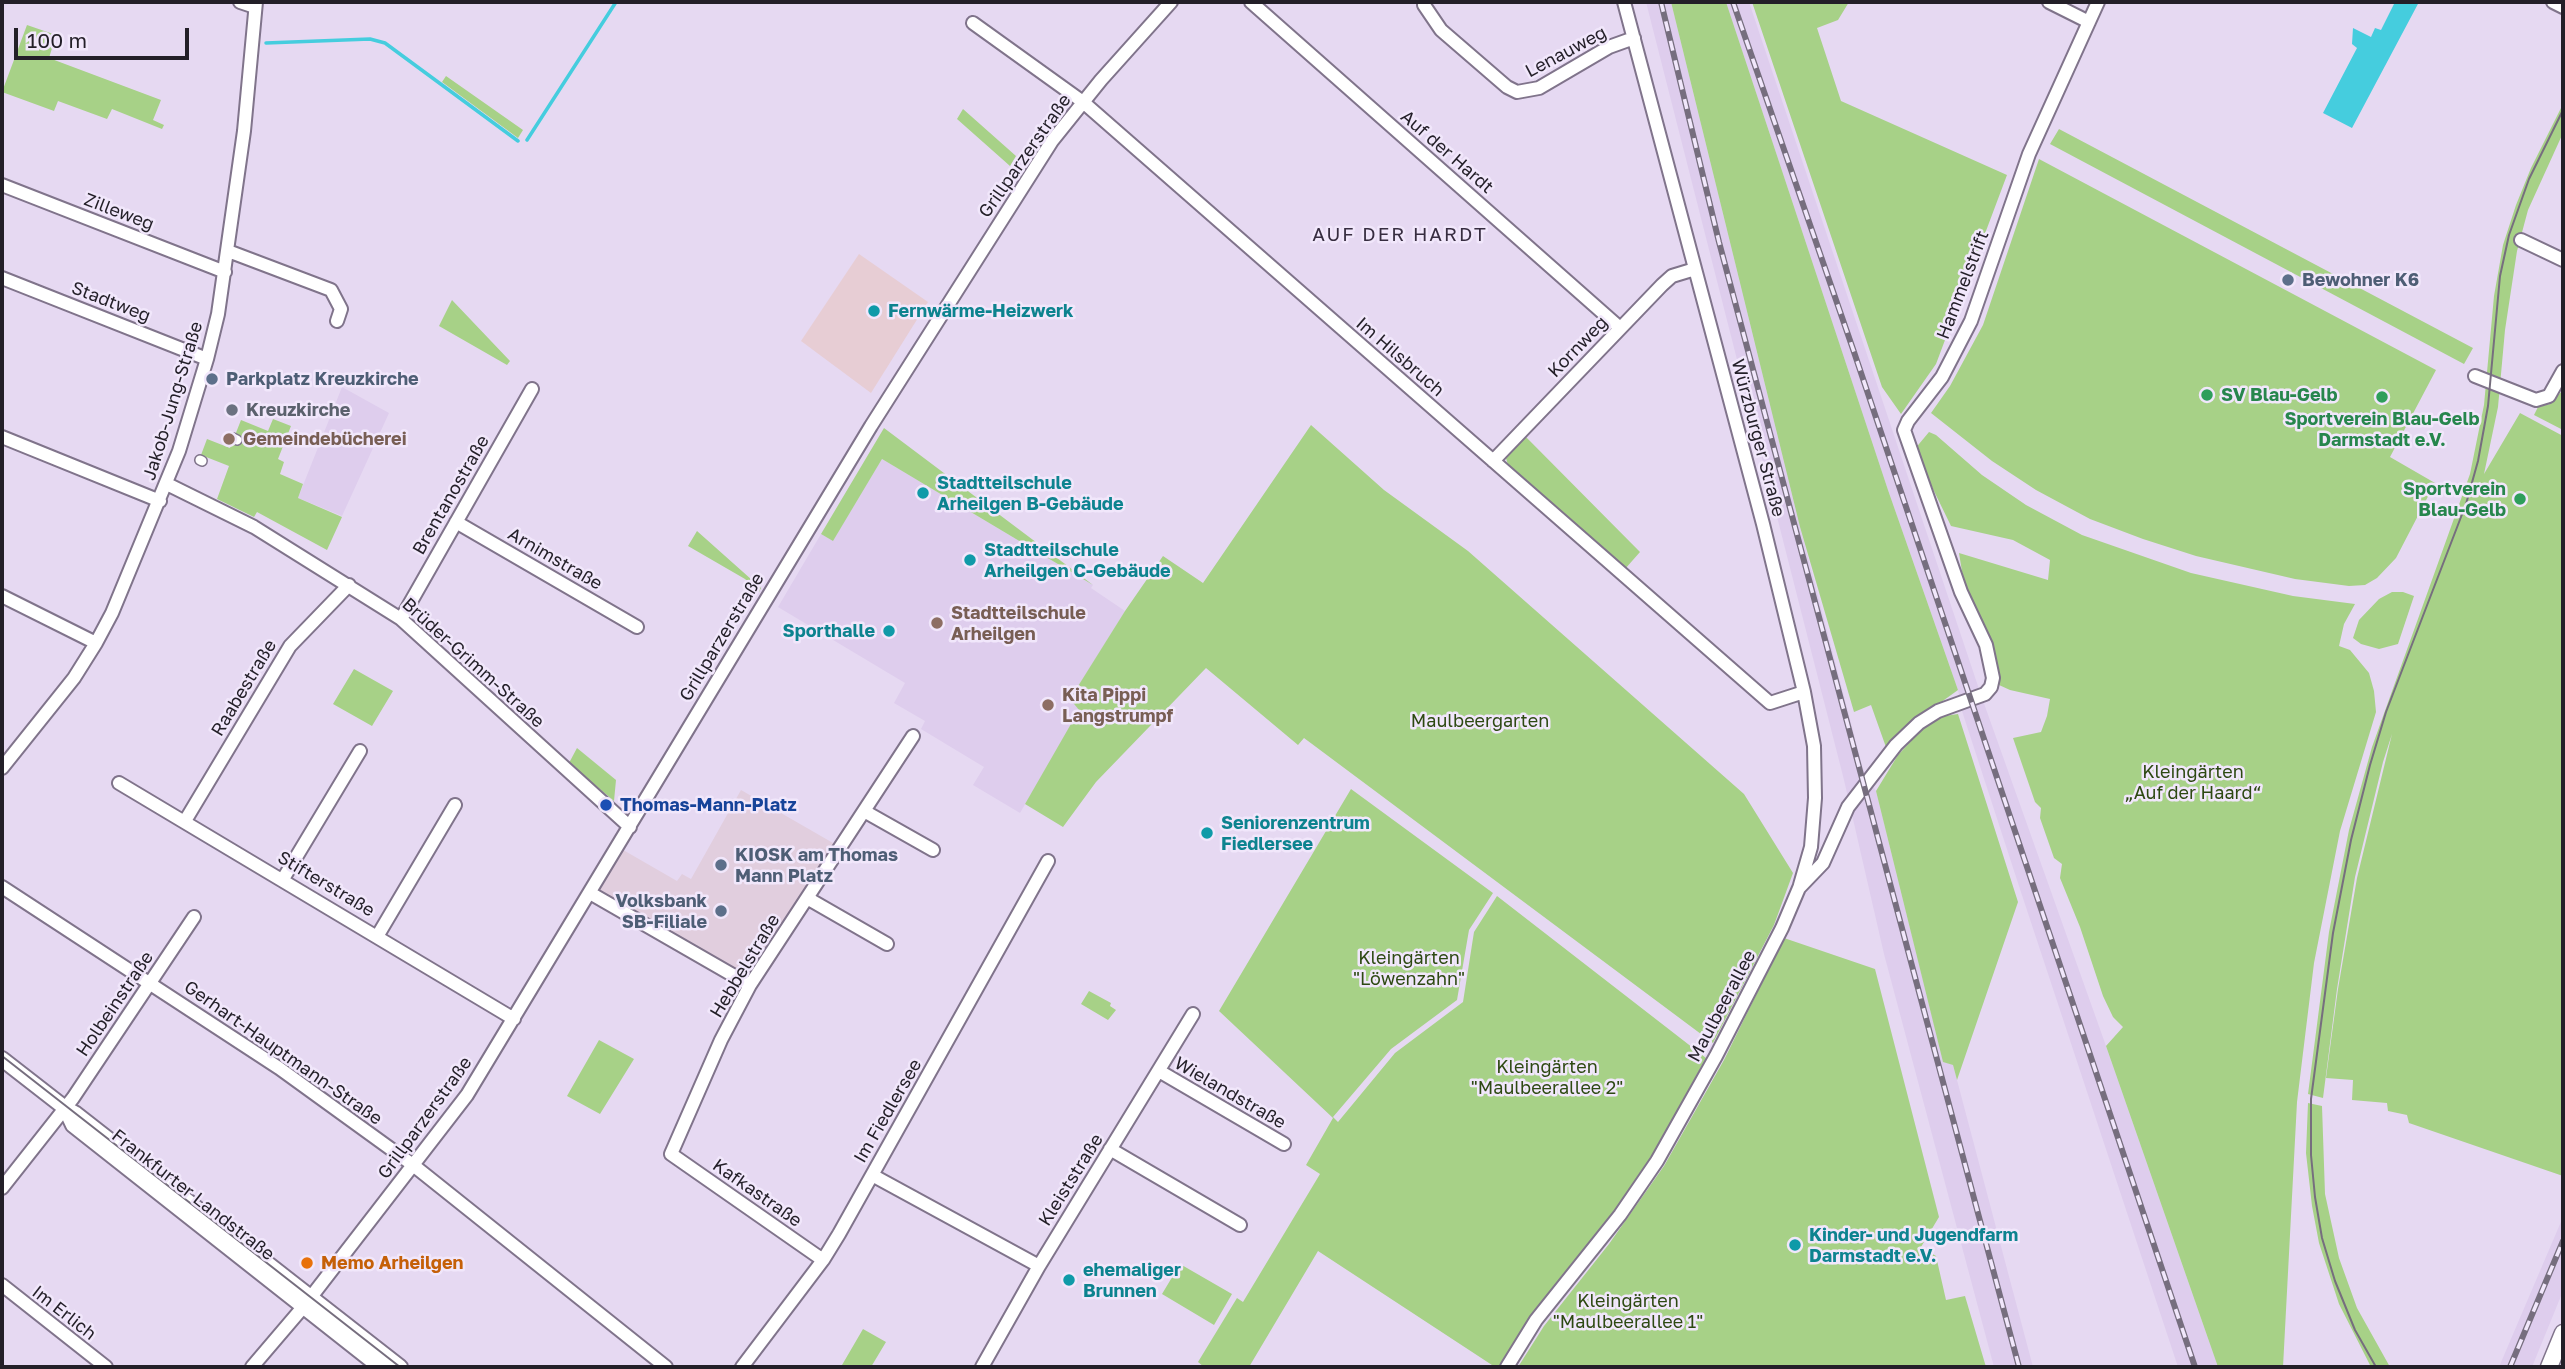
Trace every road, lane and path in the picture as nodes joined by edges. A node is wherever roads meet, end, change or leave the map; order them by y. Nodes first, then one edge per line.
1 (240, 2) edge
2 (1171, 2) edge
3 (1251, 2) edge
4 (1624, 2) edge
5 (2049, 2) edge
6 (2098, 2) edge
7 (2553, 2) edge
8 (255, 5) edge
9 (1423, 5) dead end
10 (2563, 7) edge
11 (2089, 22) junction
12 (973, 23) dead end
13 (1634, 38) junction
14 (1083, 102) junction
15 (2, 185) edge
16 (2521, 240) dead end
17 (228, 251) junction
18 (2563, 260) edge
19 (1695, 269) junction
20 (225, 272) junction
21 (2, 278) edge
22 (337, 321) dead end
23 (1620, 328) junction
24 (208, 359) junction
25 (2563, 370) edge
26 (2475, 376) dead end
27 (532, 388) dead end
28 (2, 438) edge
29 (1493, 461) junction
30 (167, 484) junction
31 (160, 501) junction
32 (456, 522) junction
33 (349, 585) junction
34 (2, 596) edge
35 (401, 619) junction
36 (637, 627) dead end
37 (96, 643) junction
38 (1988, 691) joint
39 (1804, 692) junction
40 (913, 736) dead end
41 (360, 751) dead end
42 (2, 768) edge
43 (119, 783) dead end
44 (455, 805) dead end
45 (864, 811) junction
46 (185, 821) junction
47 (630, 827) junction
48 (933, 850) dead end
49 (1048, 860) dead end
50 (283, 879) junction
51 (2, 887) edge
52 (1799, 888) junction
53 (590, 893) junction
54 (807, 898) junction
55 (194, 917) dead end
56 (378, 935) junction
57 (887, 944) dead end
58 (151, 984) junction
59 (750, 985) junction
60 (1193, 1014) dead end
61 (514, 1019) junction
62 (2, 1059) edge
63 (1158, 1071) junction
64 (65, 1108) junction
65 (1284, 1144) dead end
66 (1110, 1149) junction
67 (671, 1154) joint
68 (413, 1165) junction
69 (872, 1175) junction
70 (2, 1188) edge
71 (1240, 1225) dead end
72 (823, 1260) junction
73 (1039, 1266) junction
74 (2, 1286) edge
75 (307, 1301) junction
76 (2563, 1333) edge
77 (106, 1367) edge
78 (252, 1367) edge
79 (380, 1367) edge
80 (400, 1367) edge
81 (666, 1367) edge
82 (742, 1367) edge
83 (982, 1367) edge
84 (1507, 1367) edge
85 (2549, 1367) edge

1 - 8 street
2 - 14 street, Grillparzerstraße
3 - 23 street, Auf der Hardt
4 - 13 street, Würzburger Straße
5 - 11 street
6 - 11 street, Hammelstrift
7 - 10 street
8 - 17 street, Jakob-Jung-Straße
9 - 13 street, Lenauweg
11 - 38 street, Hammelstrift
12 - 14 street, Im Hilsbruch
13 - 19 street, Würzburger Straße
14 - 29 street, Im Hilsbruch
14 - 47 street, Grillparzerstraße
15 - 20 street, Zilleweg
16 - 18 street
17 - 20 street, Jakob-Jung-Straße
17 - 22 street
19 - 23 street, Kornweg
19 - 39 street, Würzburger Straße
20 - 24 street, Jakob-Jung-Straße
21 - 24 street, Stadtweg
23 - 29 street, Kornweg
24 - 30 street, Jakob-Jung-Straße
25 - 26 street
27 - 32 street, Brentanostraße
28 - 31 street
29 - 39 street, Im Hilsbruch
30 - 31 street, Jakob-Jung-Straße
30 - 33 street, Brüder-Grimm-Straße
31 - 37 street, Jakob-Jung-Straße
32 - 35 street, Brentanostraße
32 - 36 street, Arnimstraße
33 - 35 street, Brüder-Grimm-Straße
33 - 46 street, Raabestraße
34 - 37 street
35 - 47 street, Brüder-Grimm-Straße
37 - 42 street, Jakob-Jung-Straße
38 - 52 street, Maulbeerallee
39 - 52 street, Würzburger Straße
40 - 45 street, Hebbelstraße
41 - 50 street
43 - 46 street, Stifterstraße
44 - 56 street
45 - 48 street
45 - 54 street, Hebbelstraße
46 - 50 street, Stifterstraße
47 - 53 street, Grillparzerstraße
49 - 69 street, Im Fiedlersee
50 - 56 street, Stifterstraße
51 - 58 street, Gerhart-Hauptmann-Straße
52 - 84 street, Maulbeerallee
53 - 59 street
53 - 61 street, Grillparzerstraße
54 - 57 street
54 - 59 street, Hebbelstraße
55 - 58 street, Holbeinstraße
56 - 61 street, Stifterstraße
58 - 64 street, Holbeinstraße
58 - 68 street, Gerhart-Hauptmann-Straße
59 - 67 street, Hebbelstraße
60 - 63 street, Kleiststraße
61 - 68 street, Grillparzerstraße
62 - 64 street, Frankfurter Landstraße
63 - 65 street, Wielandstraße
63 - 66 street, Kleiststraße
64 - 70 street, Holbeinstraße
64 - 75 street, Frankfurter Landstraße
66 - 71 street
66 - 73 street, Kleiststraße
67 - 72 street, Kafkastraße
68 - 75 street, Grillparzerstraße
68 - 81 street, Gerhart-Hauptmann-Straße
69 - 72 street, Im Fiedlersee
69 - 73 street
72 - 82 street, Im Fiedlersee
73 - 83 street, Kleiststraße
74 - 77 street, Im Erlich
75 - 78 street, Grillparzerstraße
75 - 79 street, Frankfurter Landstraße
75 - 80 street, Frankfurter Landstraße
76 - 85 main road

